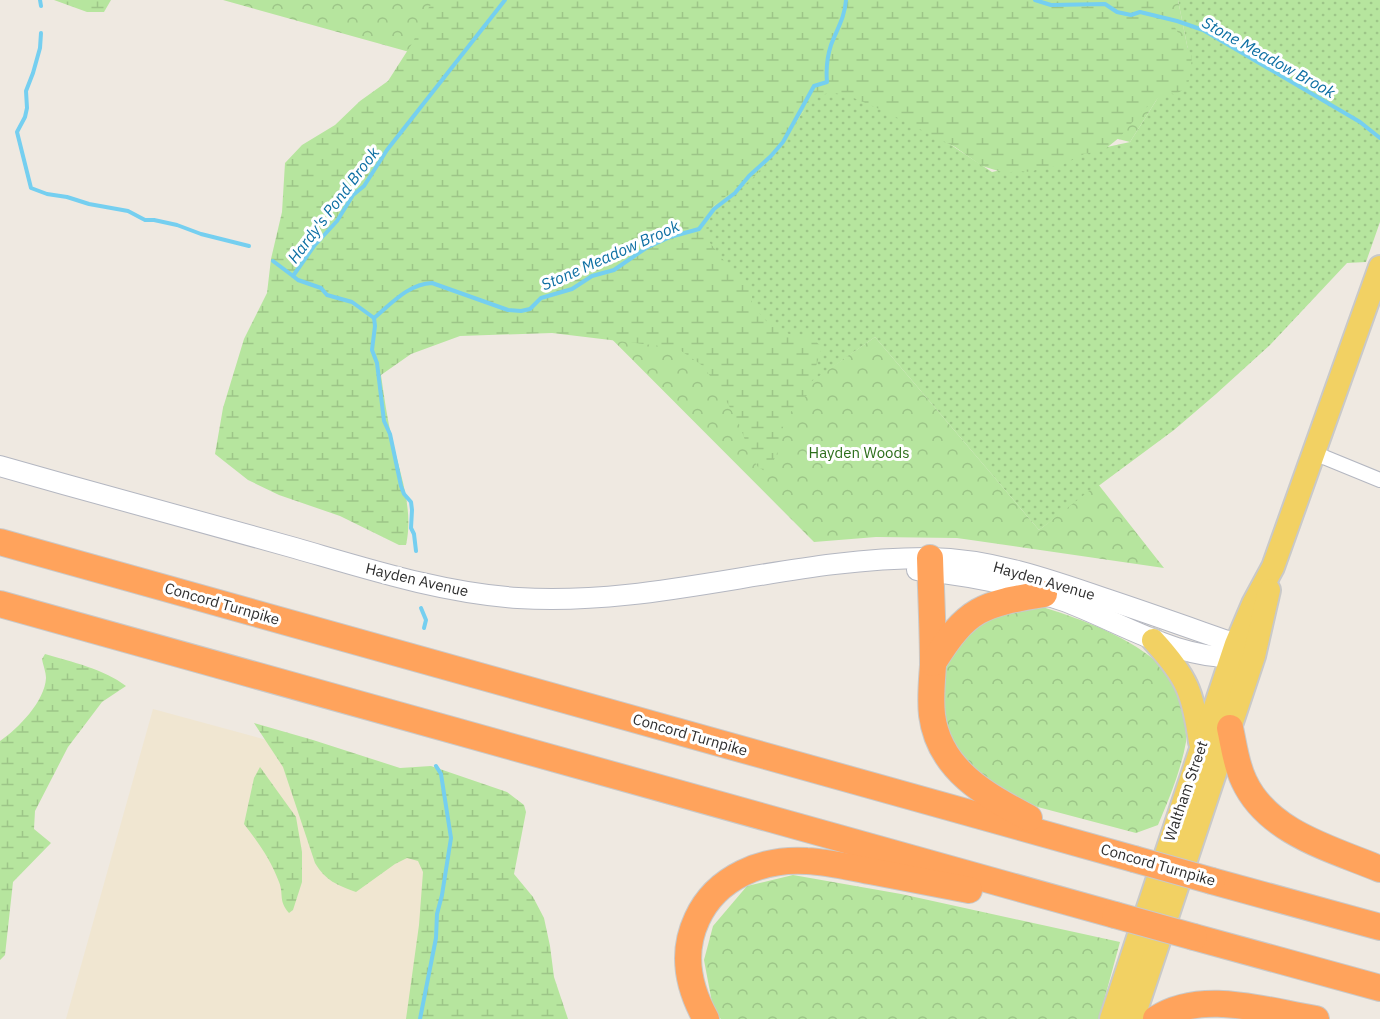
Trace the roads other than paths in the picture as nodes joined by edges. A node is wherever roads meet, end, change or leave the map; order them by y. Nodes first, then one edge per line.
1 (1380, 267) edge
2 (1314, 453) junction
3 (0, 466) edge
4 (1380, 480) edge
5 (0, 542) edge
6 (930, 565) junction
7 (1044, 594) junction
8 (0, 604) edge
9 (1153, 640) junction
10 (1240, 652) junction
11 (933, 663) junction
12 (1230, 728) junction
13 (1201, 746) junction
14 (1077, 843) junction
15 (1380, 869) edge
16 (1077, 904) junction
17 (1380, 927) edge
18 (1380, 988) edge
19 (706, 1019) edge
20 (1111, 1019) edge
21 (1133, 1019) edge
22 (1156, 1019) edge
23 (1316, 1019) edge

1 - 2 main road, Waltham Street
2 - 4 street
2 - 10 main road, Waltham Street
3 - 6 street, Hayden Avenue
5 - 14 highway, Concord Turnpike
6 - 7 street, Hayden Avenue
6 - 10 street, Hayden Avenue
6 - 11 highway
7 - 9 street, Hayden Avenue
7 - 11 highway
8 - 16 highway
9 - 10 street, Hayden Avenue
9 - 13 main road
10 - 12 main road, Waltham Street
10 - 13 main road, Waltham Street
11 - 14 highway
12 - 15 highway
12 - 21 main road, Waltham Street
13 - 20 main road, Waltham Street
14 - 17 highway, Concord Turnpike, bridge
16 - 18 highway, bridge
16 - 19 highway
22 - 23 highway

